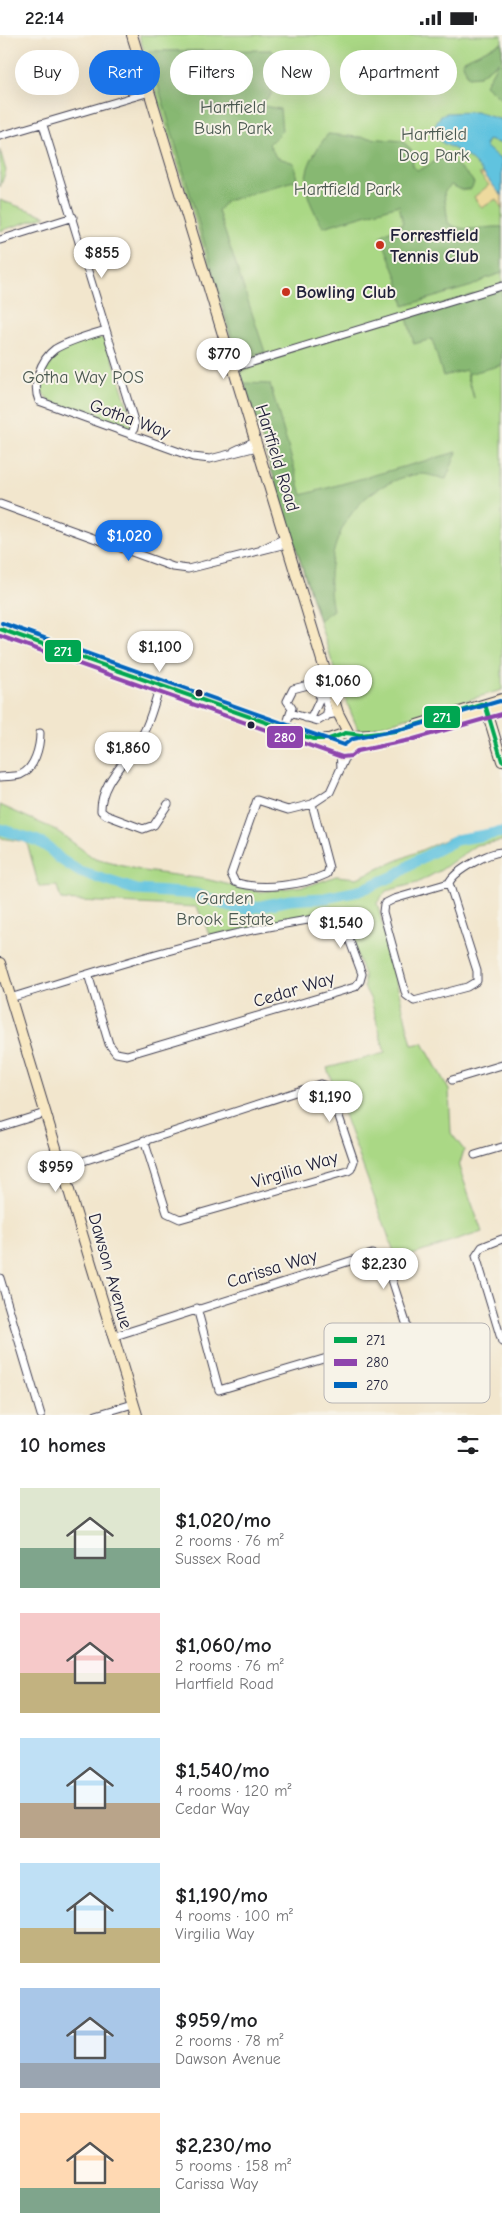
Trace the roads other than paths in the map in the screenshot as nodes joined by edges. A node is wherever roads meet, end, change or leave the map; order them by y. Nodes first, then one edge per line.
1 (132, 35) edge
2 (137, 50) edge
3 (132, 95) edge
4 (151, 95) edge
5 (43, 125) junction
6 (0, 136) edge
7 (73, 217) junction
8 (0, 240) edge
9 (502, 286) edge
10 (106, 330) junction
11 (233, 369) junction
12 (132, 435) junction
13 (256, 444) junction
14 (0, 504) edge
15 (286, 541) junction
16 (0, 629) edge
17 (160, 686) junction
18 (324, 689) junction
19 (502, 699) edge
20 (502, 707) edge
21 (486, 708) junction
22 (339, 715) junction
23 (289, 717) junction
24 (326, 717) junction
25 (306, 718) junction
26 (285, 730) junction
27 (40, 733) dead end
28 (345, 742) junction
29 (502, 761) edge
30 (0, 777) edge
31 (168, 804) dead end
32 (312, 804) junction
33 (502, 852) edge
34 (449, 883) junction
35 (0, 963) edge
36 (88, 974) junction
37 (10, 998) junction
38 (502, 1065) edge
39 (452, 1079) dead end
40 (44, 1113) junction
41 (0, 1127) edge
42 (144, 1141) junction
43 (502, 1147) edge
44 (475, 1155) dead end
45 (62, 1168) junction
46 (502, 1239) edge
47 (0, 1278) edge
48 (197, 1308) junction
49 (406, 1323) edge
50 (112, 1337) junction
51 (502, 1342) edge
52 (324, 1358) edge
53 (133, 1404) junction
54 (41, 1415) edge
55 (96, 1415) edge
56 (137, 1415) edge

1 - 2 main road, Hartfield Road
3 - 5 street
4 - 11 main road, Hartfield Road
5 - 6 street
5 - 7 street
7 - 8 street
7 - 10 street
9 - 11 street
10 - 12 street
10 - 12 street, Gotha Way
11 - 13 main road, Hartfield Road
12 - 13 street, Gotha Way
13 - 15 main road, Hartfield Road
14 - 15 street
15 - 18 main road, Hartfield Road
16 - 17 main road
17 - 26 main road
17 - 31 street
18 - 22 main road, Hartfield Road
18 - 23 street
18 - 24 street
18 - 25 street
19 - 21 main road
20 - 21 main road
21 - 28 main road
21 - 29 main road
22 - 24 street
22 - 28 main road, Hartfield Road
23 - 25 street
23 - 26 street
24 - 25 street
26 - 28 main road
27 - 30 street
28 - 32 street
32 - 32 street
33 - 34 street
34 - 34 street
35 - 37 main road, Dawson Avenue
36 - 36 street, Cedar Way
36 - 37 street, Cedar Way
37 - 40 main road, Dawson Avenue
38 - 39 street
40 - 41 street
40 - 45 main road, Dawson Avenue
42 - 42 street, Virgilia Way
42 - 45 street, Virgilia Way
43 - 44 street
45 - 50 main road, Dawson Avenue
46 - 51 street
47 - 54 street
48 - 49 street, Carissa Way
48 - 50 street, Carissa Way
48 - 52 street, Carissa Way
50 - 53 main road, Dawson Avenue
53 - 55 street
53 - 56 main road, Dawson Avenue

